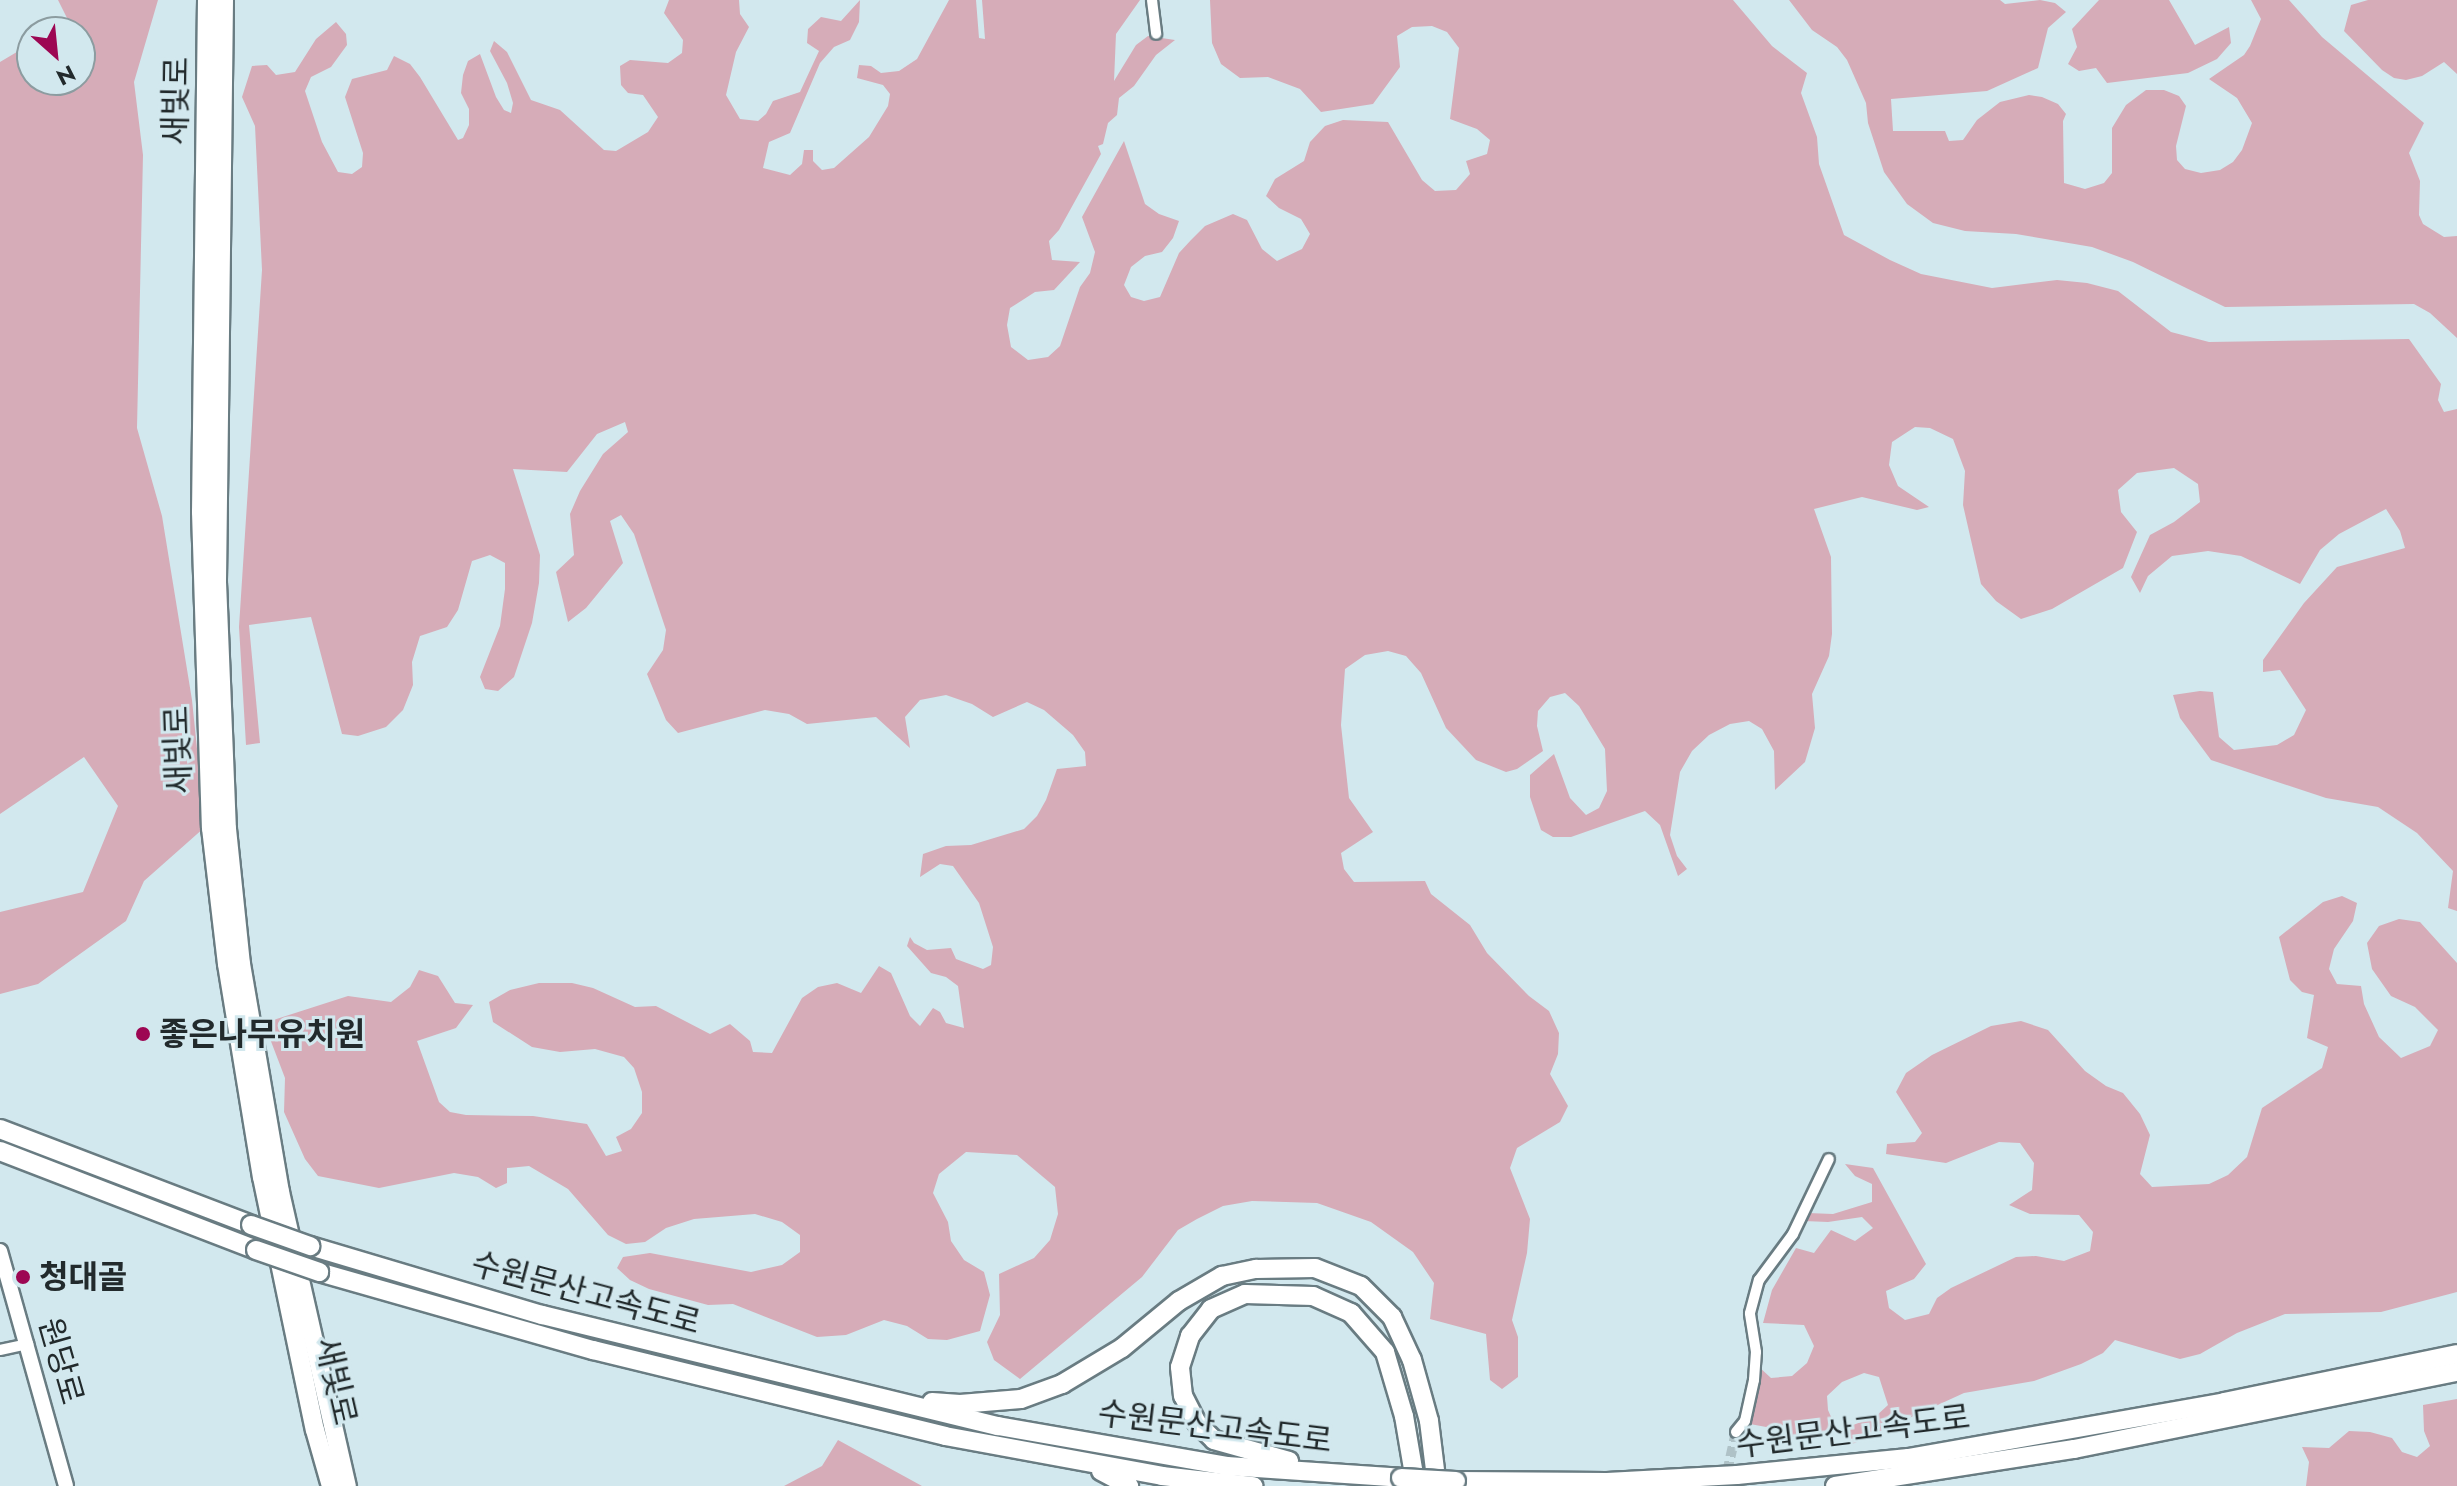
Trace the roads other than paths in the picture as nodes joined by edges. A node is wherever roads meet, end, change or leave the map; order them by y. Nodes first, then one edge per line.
1 (207, 0) edge
2 (224, 0) edge
3 (1152, 0) edge
4 (1156, 34) dead end
5 (215, 740) junction
6 (0, 1129) edge
7 (0, 1151) edge
8 (1829, 1159) dead end
9 (271, 1185) junction
10 (0, 1251) edge
11 (28, 1344) junction
12 (0, 1350) edge
13 (2457, 1354) edge
14 (2457, 1372) edge
15 (857, 1394) junction
16 (1736, 1432) tunnel mouth
17 (1087, 1464) junction
18 (1336, 1474) junction
19 (1408, 1482) edge
20 (66, 1486) edge
21 (331, 1486) edge
22 (347, 1486) edge
23 (1129, 1486) edge
24 (1253, 1486) edge
25 (1437, 1486) edge
26 (1835, 1486) edge

1 - 5 highway, 새빛로
2 - 5 highway, 새빛로
3 - 4 street
5 - 9 highway, 새빛로
6 - 15 highway, 수원문산고속도로, bridge
7 - 17 highway, 수원문산고속도로, bridge
8 - 16 street
9 - 21 highway, 새빛로
9 - 22 highway, 새빛로
10 - 11 main road, 원당로
11 - 12 street
11 - 20 main road, 원당로
13 - 19 highway, 수원문산고속도로, bridge
14 - 26 highway, 수원문산고속도로
15 - 18 highway, 수원문산고속도로
15 - 25 highway
17 - 23 highway
17 - 24 highway, 수원문산고속도로
18 - 19 highway, 수원문산고속도로
18 - 19 highway

